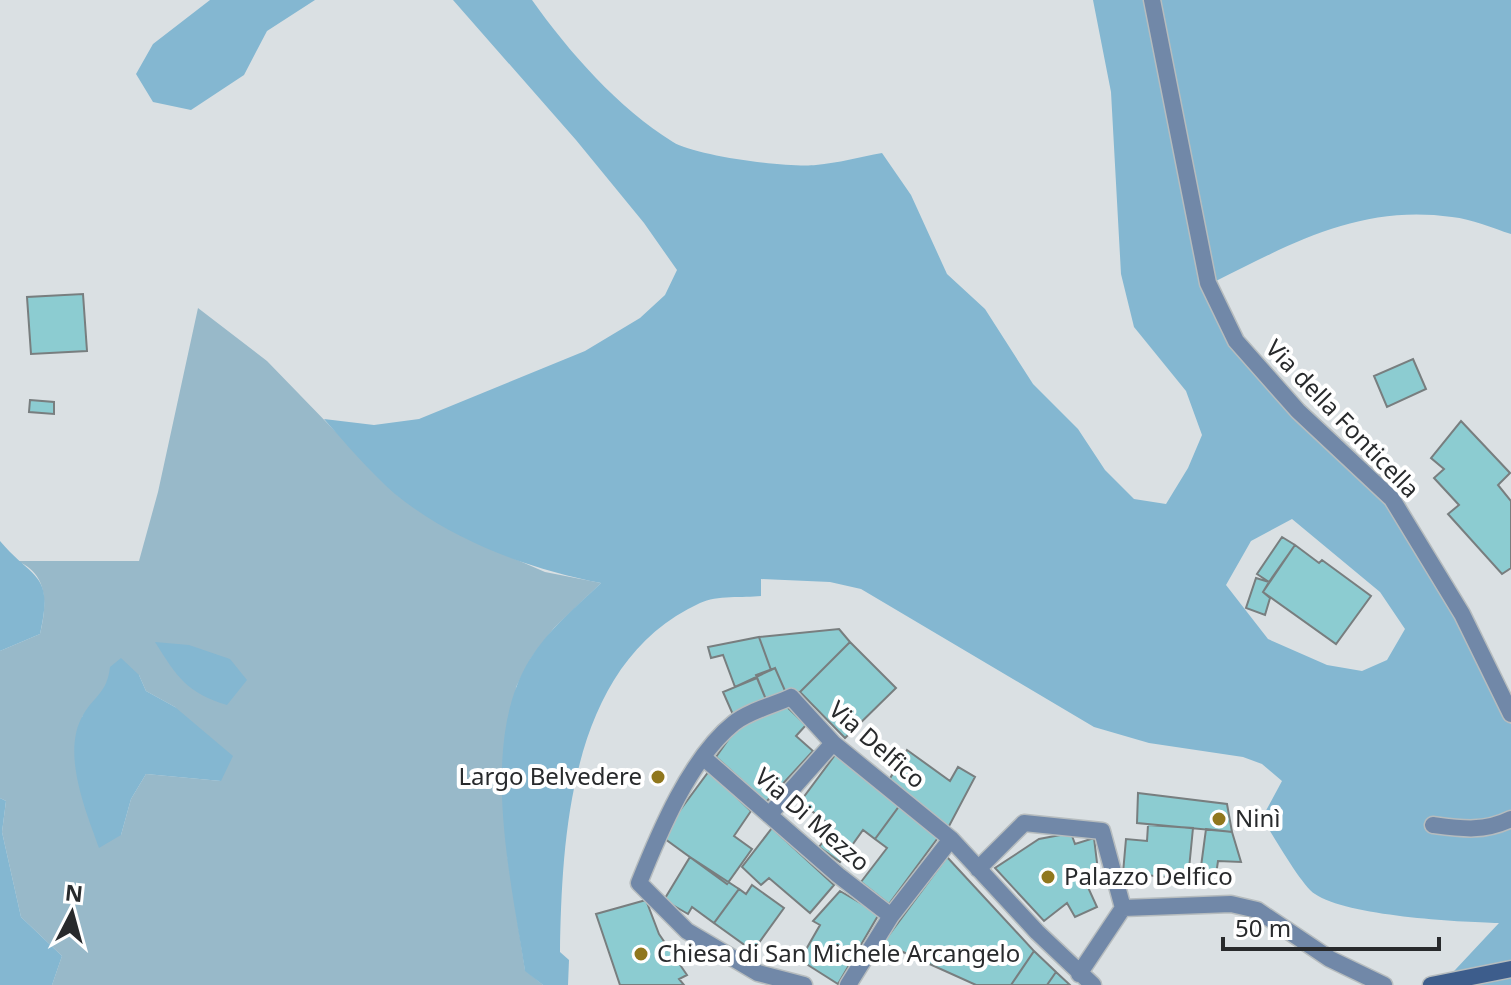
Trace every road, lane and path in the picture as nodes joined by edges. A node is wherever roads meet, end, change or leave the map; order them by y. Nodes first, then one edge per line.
1 (1152, 0) edge
2 (1511, 714) edge
3 (833, 743) junction
4 (704, 758) junction
5 (769, 815) junction
6 (1511, 819) edge
7 (1433, 825) dead end
8 (951, 839) junction
9 (978, 869) junction
10 (1123, 908) junction
11 (891, 916) junction
12 (1511, 969) edge
13 (1079, 974) junction
14 (804, 985) edge
15 (848, 985) edge
16 (1093, 985) edge
17 (1384, 985) edge
18 (1431, 985) edge

1 - 2 street, Via della Fonticella
3 - 4 street, Via Delfico
3 - 5 street
3 - 8 street, Via Delfico
4 - 5 street, Via Di Mezzo
4 - 14 street
5 - 11 street, Via Di Mezzo
6 - 7 street
8 - 9 street, Via Delfico
8 - 11 street
9 - 10 street
9 - 13 street, Via Delfico
10 - 13 street
10 - 17 street
11 - 15 street
12 - 18 street
13 - 16 street, Via Delfico

